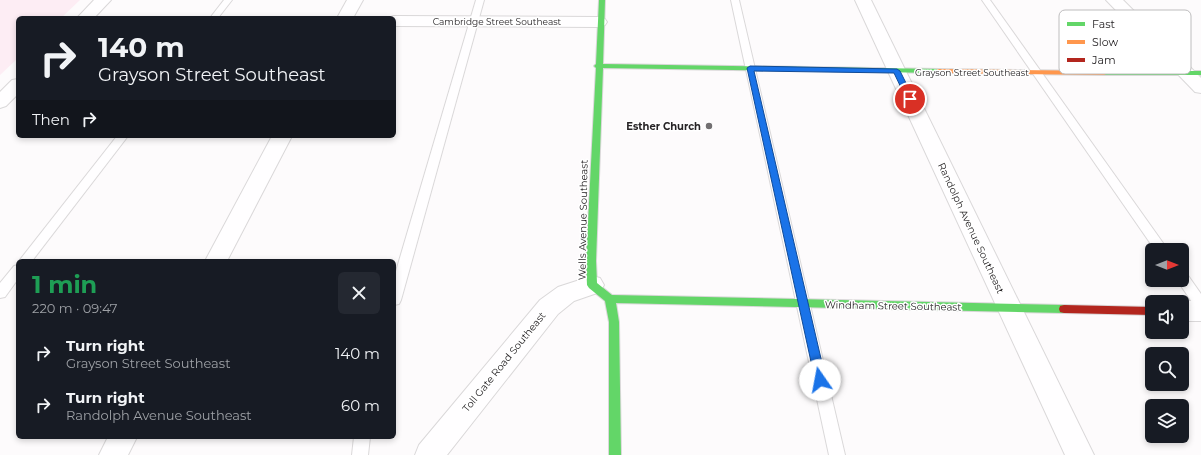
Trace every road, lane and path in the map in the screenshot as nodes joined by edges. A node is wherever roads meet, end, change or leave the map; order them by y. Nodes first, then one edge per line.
1 (103, 0) edge
2 (228, 0) edge
3 (355, 0) edge
4 (480, 0) edge
5 (602, 0) edge
6 (735, 0) edge
7 (864, 0) edge
8 (986, 0) edge
9 (1114, 0) edge
10 (1125, 10) edge
11 (87, 16) edge
12 (216, 16) edge
13 (346, 16) edge
14 (396, 21) edge
15 (474, 21) junction
16 (600, 22) junction
17 (598, 66) junction
18 (750, 68) junction
19 (897, 71) junction
20 (1037, 72) junction
21 (1059, 72) edge
22 (1194, 73) edge
23 (16, 86) edge
24 (1201, 88) edge
25 (0, 102) edge
26 (121, 138) edge
27 (281, 138) edge
28 (1157, 243) edge
29 (27, 259) edge
30 (217, 259) edge
31 (16, 273) edge
32 (1189, 287) edge
33 (601, 292) junction
34 (0, 293) edge
35 (396, 293) edge
36 (803, 304) junction
37 (1201, 304) edge
38 (1010, 309) junction
39 (1145, 311) edge
40 (1189, 311) edge
41 (1201, 311) edge
42 (122, 439) edge
43 (362, 439) edge
44 (113, 455) edge
45 (360, 455) edge
46 (429, 455) edge
47 (615, 455) edge
48 (837, 455) edge
49 (1080, 455) edge

1 - 11 street
2 - 12 lane
3 - 13 street
4 - 15 lane
5 - 16 street, Wells Avenue Southeast
6 - 18 lane
7 - 19 street, Randolph Avenue Southeast
8 - 20 lane
9 - 10 street
14 - 15 street, Cambridge Street Southeast
15 - 16 street, Cambridge Street Southeast
15 - 35 lane
16 - 17 street, Wells Avenue Southeast
17 - 18 street, Grayson Street Southeast
17 - 33 street, Wells Avenue Southeast
18 - 19 street, Grayson Street Southeast
18 - 36 lane
19 - 20 street, Grayson Street Southeast
19 - 38 street, Randolph Avenue Southeast
20 - 21 street, Grayson Street Southeast
20 - 28 lane
22 - 24 street
23 - 25 street
26 - 29 lane
27 - 30 street
31 - 34 lane
32 - 37 lane
33 - 36 street, Windham Street Southeast
33 - 46 street, Toll Gate Road Southeast
33 - 47 street, Wells Avenue Southeast
36 - 38 street, Windham Street Southeast
36 - 48 lane
38 - 39 street, Windham Street Southeast
38 - 49 street, Randolph Avenue Southeast
40 - 41 street
42 - 44 street
43 - 45 lane

